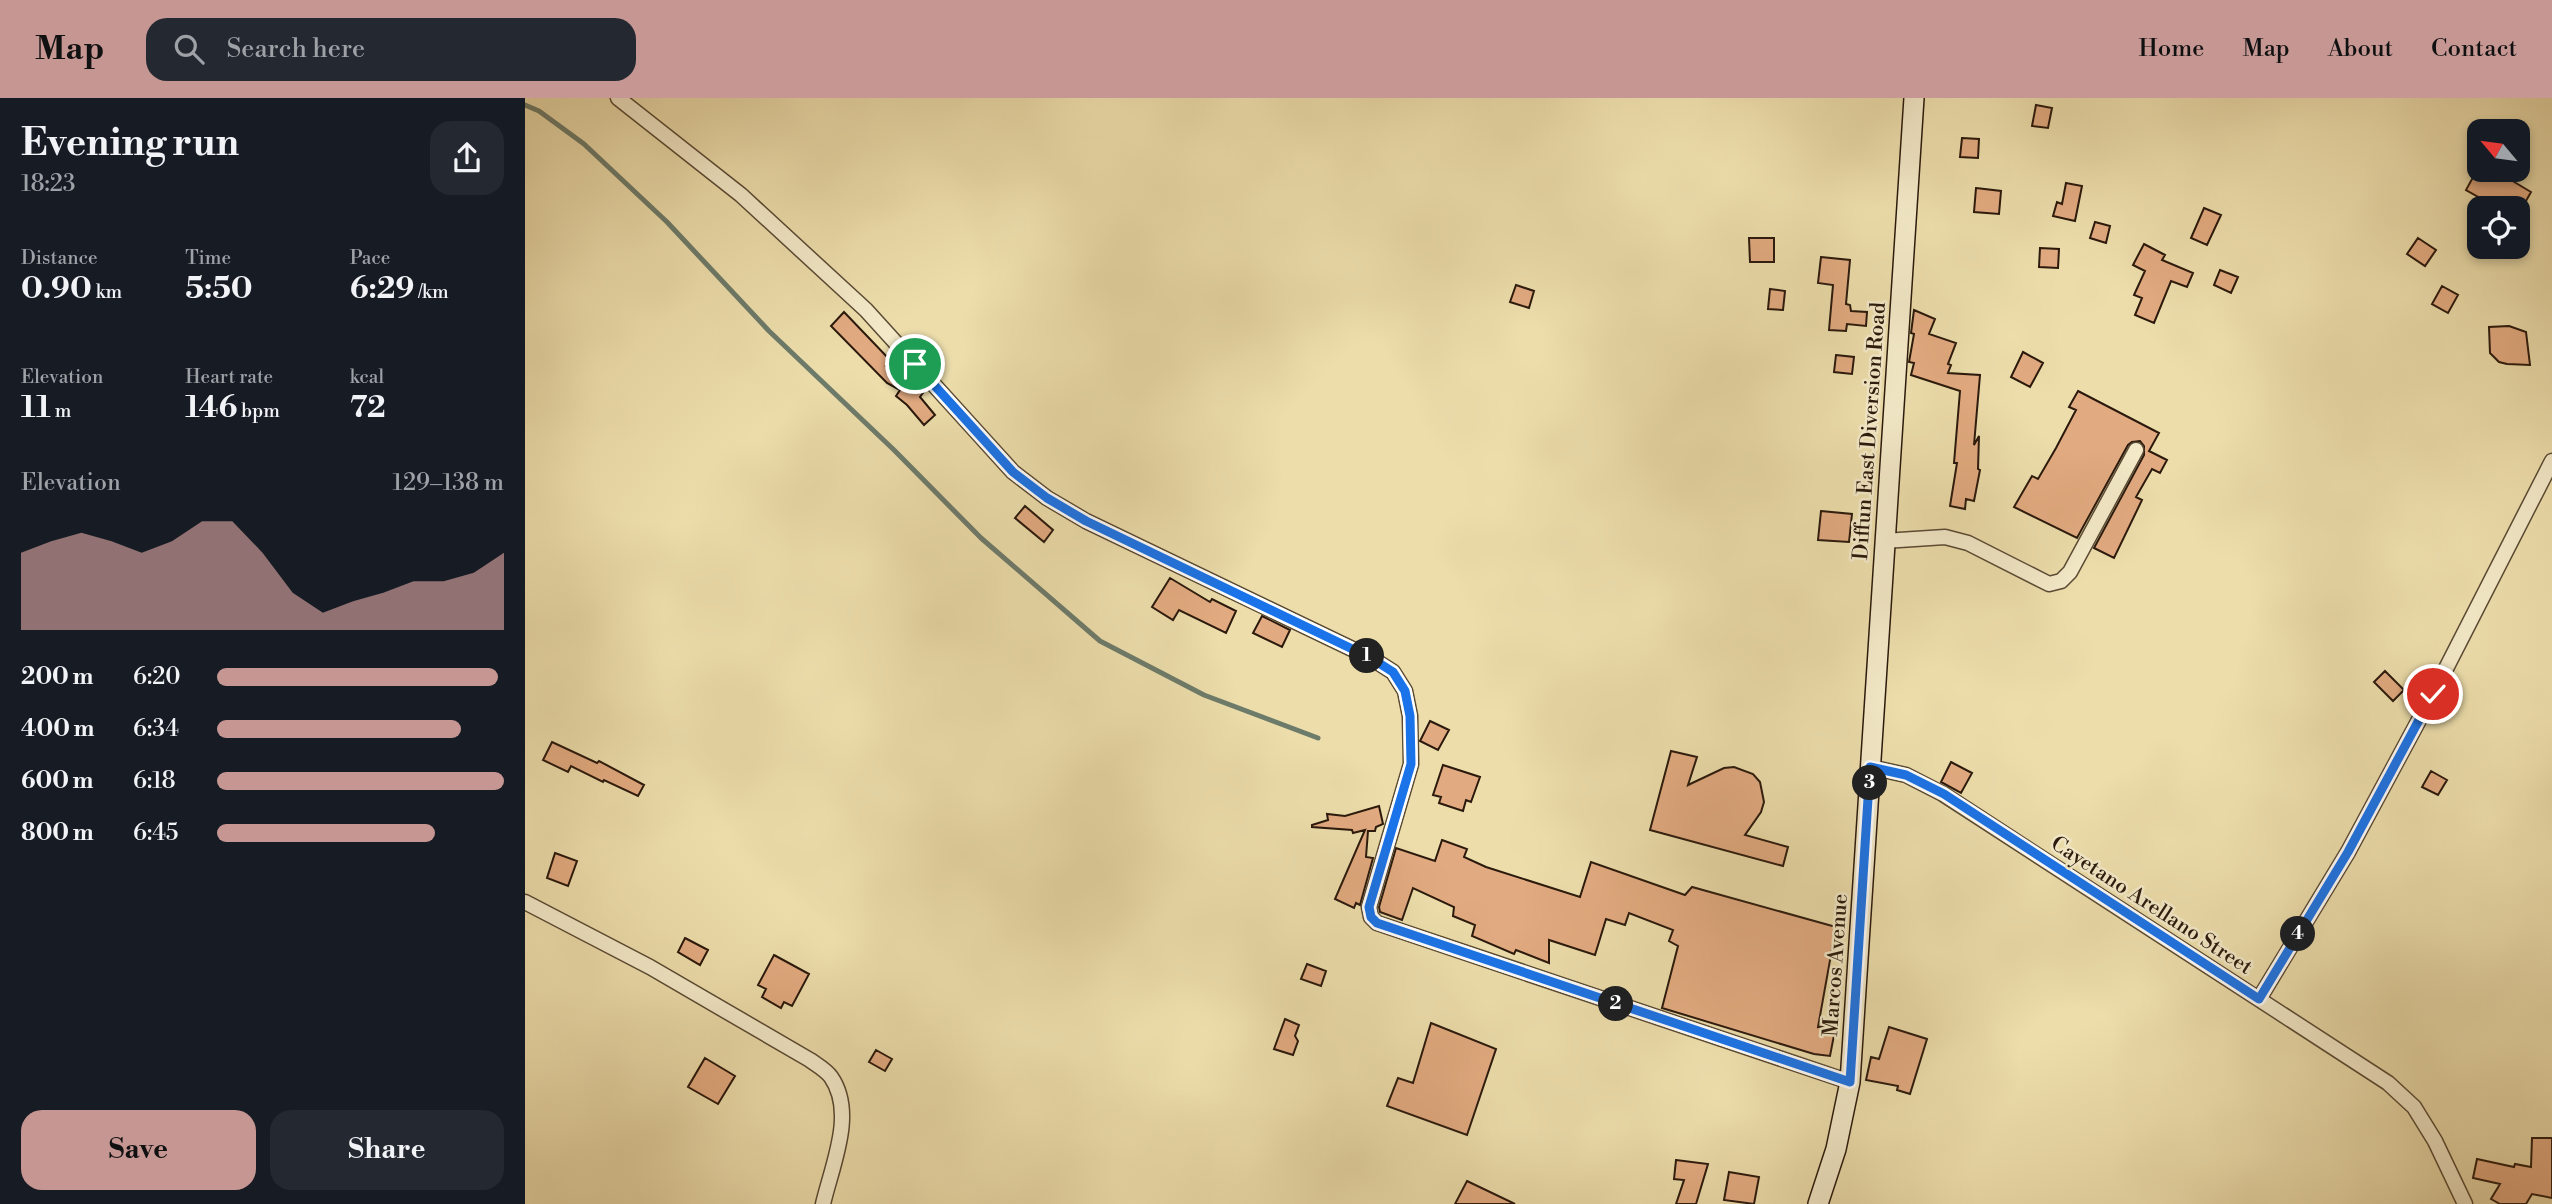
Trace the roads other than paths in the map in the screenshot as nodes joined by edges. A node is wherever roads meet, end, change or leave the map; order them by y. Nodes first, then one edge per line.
1 (618, 98) edge
2 (1914, 98) edge
3 (2136, 450) dead end
4 (2552, 461) edge
5 (1885, 541) junction
6 (1870, 767) junction
7 (525, 902) edge
8 (2259, 999) junction
9 (1850, 1082) junction
10 (823, 1204) edge
11 (1818, 1204) edge
12 (2465, 1204) edge

1 - 9 street
2 - 5 main road, Diffun East Diversion Road
3 - 5 street
4 - 8 street
5 - 6 main road, Diffun East Diversion Road
6 - 8 street, Cayetano Arellano Street
6 - 9 main road, Marcos Avenue
7 - 10 street
8 - 12 street, Cayetano Arellano Street
9 - 11 main road, Marcos Avenue

